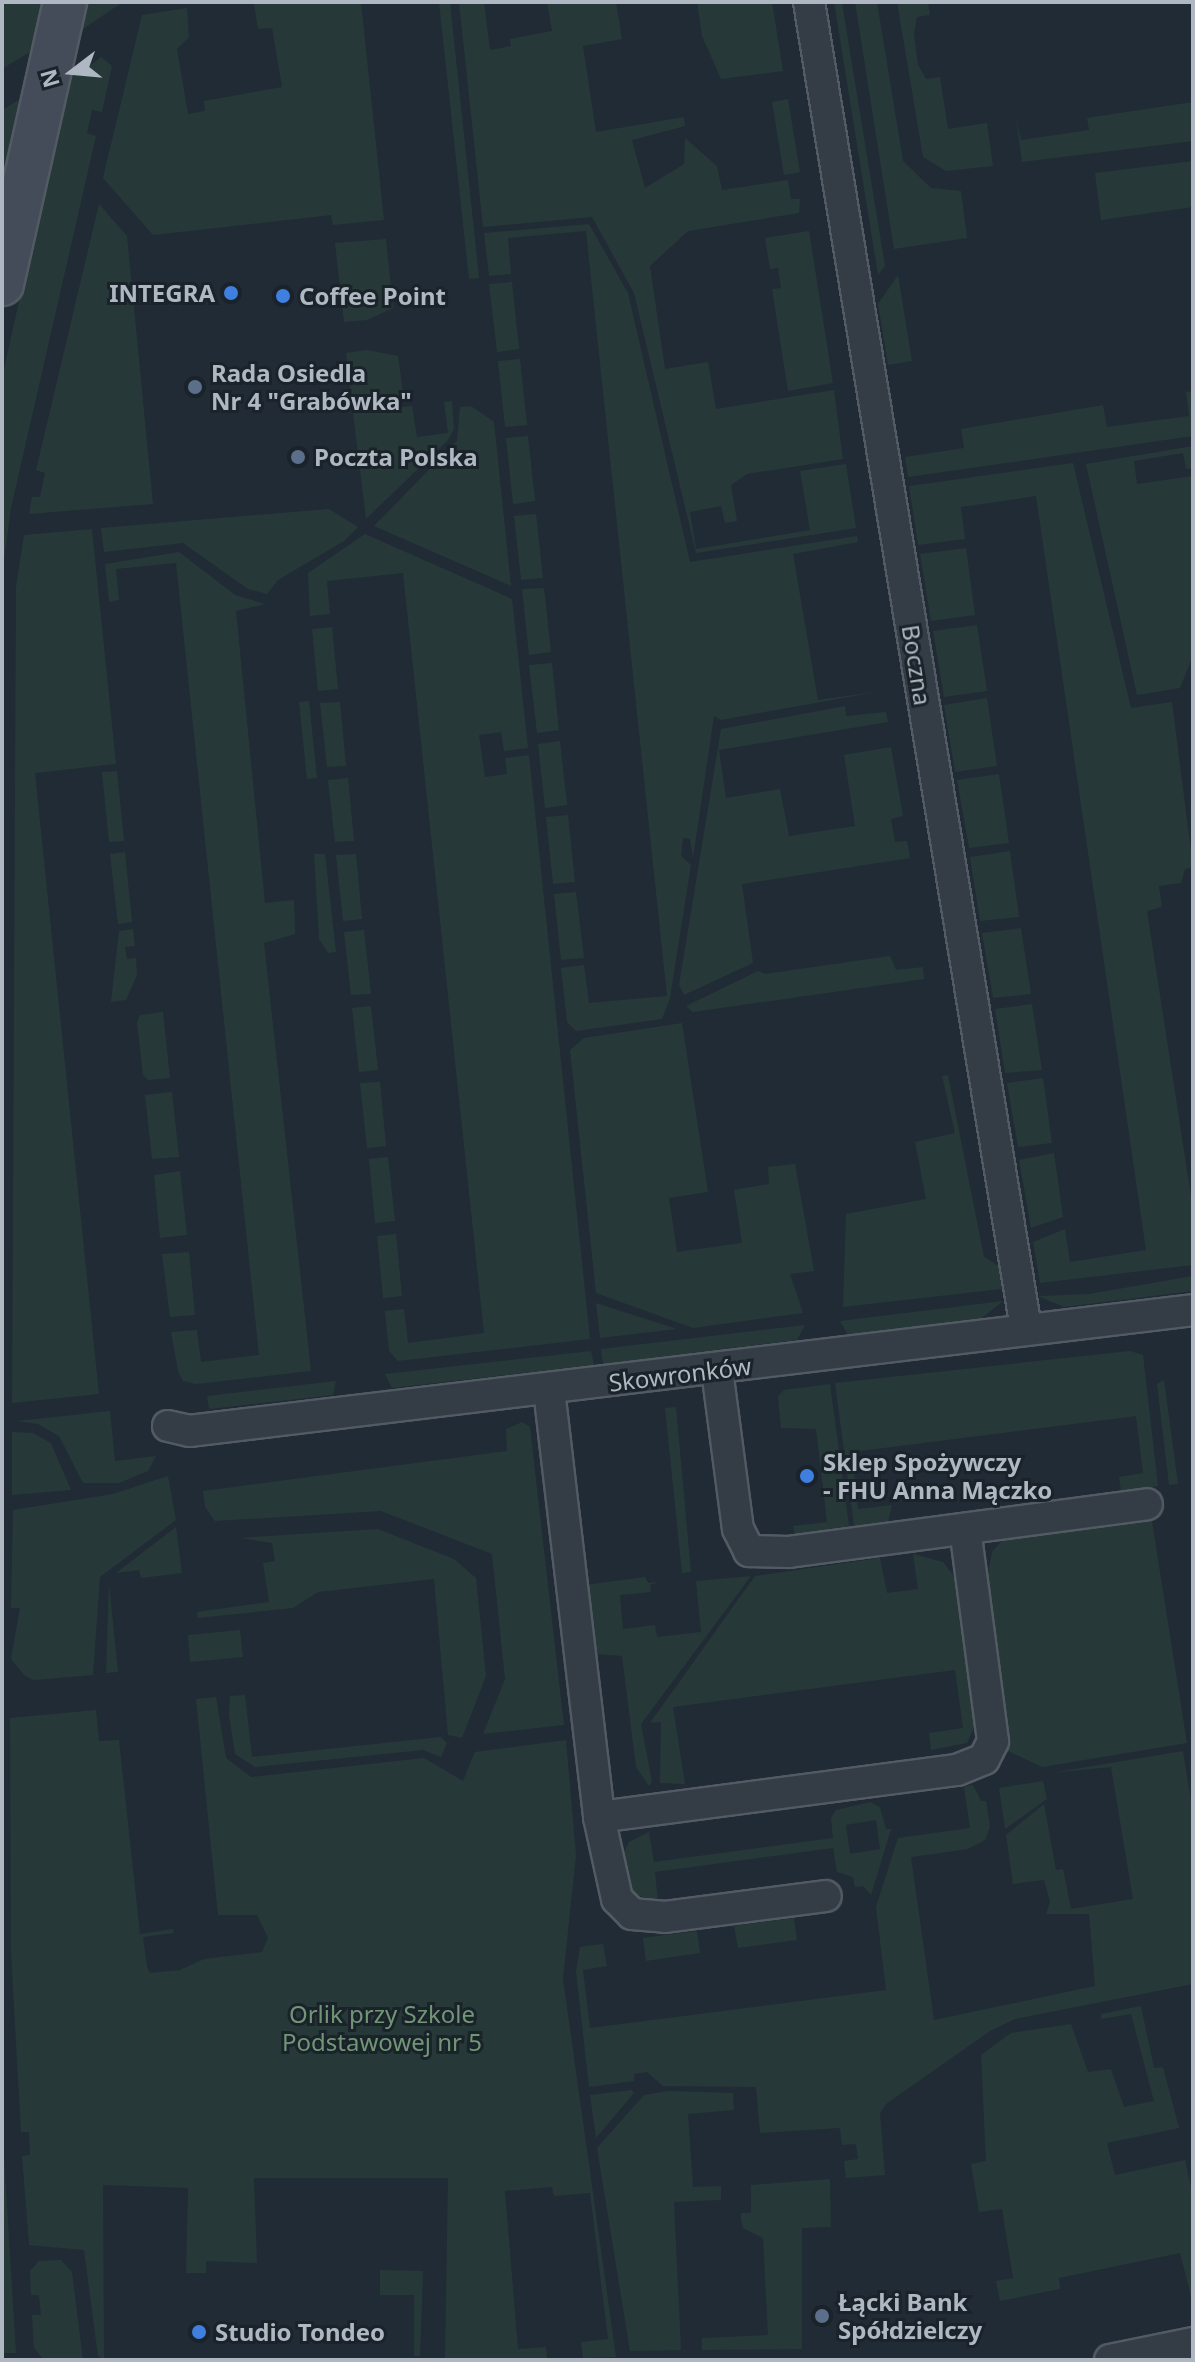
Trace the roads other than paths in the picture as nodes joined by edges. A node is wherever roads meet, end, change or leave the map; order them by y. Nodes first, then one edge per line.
1 (65, 2) edge
2 (809, 2) edge
3 (2, 284) edge
4 (1193, 1310) edge
5 (1026, 1328) junction
6 (717, 1370) junction
7 (549, 1390) junction
8 (168, 1426) dead end
9 (1147, 1504) dead end
10 (965, 1529) junction
11 (599, 1817) junction
12 (826, 1896) dead end
13 (1193, 2343) edge
14 (1110, 2360) edge

1 - 3 street
2 - 5 street, Boczna
4 - 5 street, Skowronków
5 - 6 street, Skowronków
6 - 7 street, Skowronków
6 - 10 street
7 - 8 street, Skowronków
7 - 11 street
9 - 10 street
10 - 11 street
11 - 12 street
13 - 14 street

